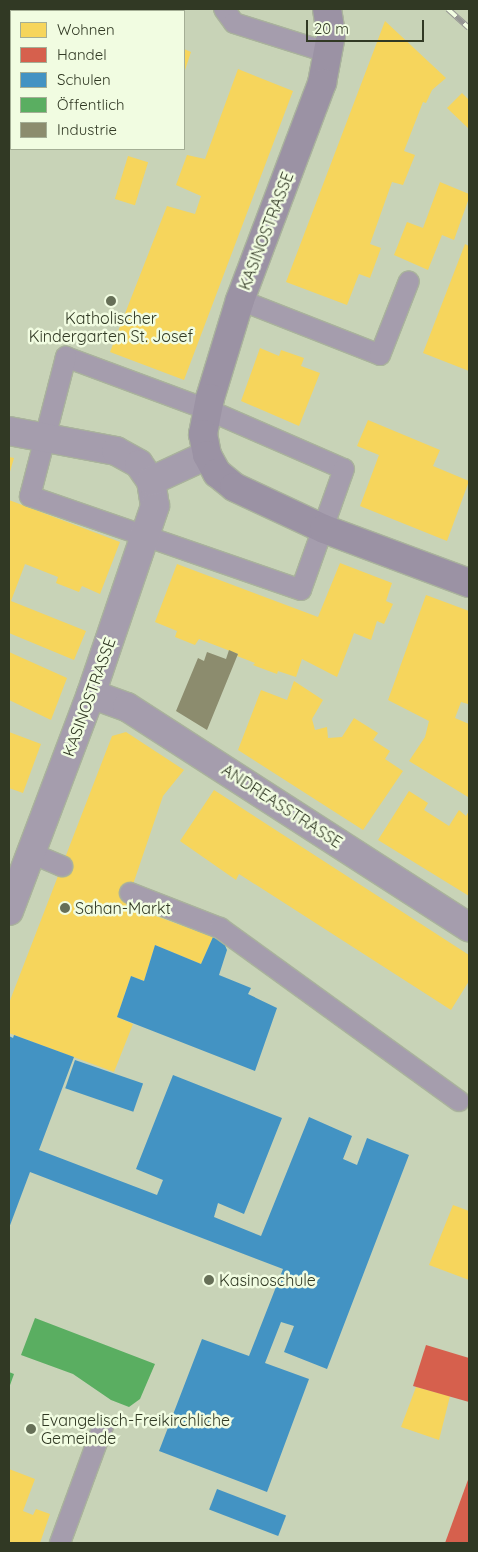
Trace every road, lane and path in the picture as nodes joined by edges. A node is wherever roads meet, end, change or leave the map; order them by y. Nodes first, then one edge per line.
1 (224, 9) edge
2 (327, 9) edge
3 (329, 53) junction
4 (409, 281) dead end
5 (240, 300) junction
6 (206, 409) junction
7 (9, 431) edge
8 (44, 438) junction
9 (207, 455) junction
10 (151, 481) junction
11 (324, 529) junction
12 (146, 535) junction
13 (469, 583) edge
14 (91, 694) junction
15 (31, 853) junction
16 (62, 866) dead end
17 (130, 893) dead end
18 (9, 911) edge
19 (469, 927) edge
20 (459, 1101) dead end
21 (103, 1426) dead end
22 (60, 1543) edge

1 - 3 lane
2 - 3 main road, KASINOSTRASSE
3 - 5 main road, KASINOSTRASSE
4 - 5 lane
5 - 6 main road, KASINOSTRASSE
6 - 8 lane
6 - 9 main road, KASINOSTRASSE
6 - 11 lane
7 - 8 street
8 - 10 street
8 - 12 lane
9 - 10 street
9 - 11 main road
10 - 12 street, KASINOSTRASSE
11 - 12 lane
11 - 13 main road
12 - 14 street, KASINOSTRASSE
14 - 15 street, KASINOSTRASSE
14 - 19 street, ANDREASSTRASSE
15 - 16 lane
15 - 18 street, KASINOSTRASSE
17 - 20 lane
21 - 22 lane

